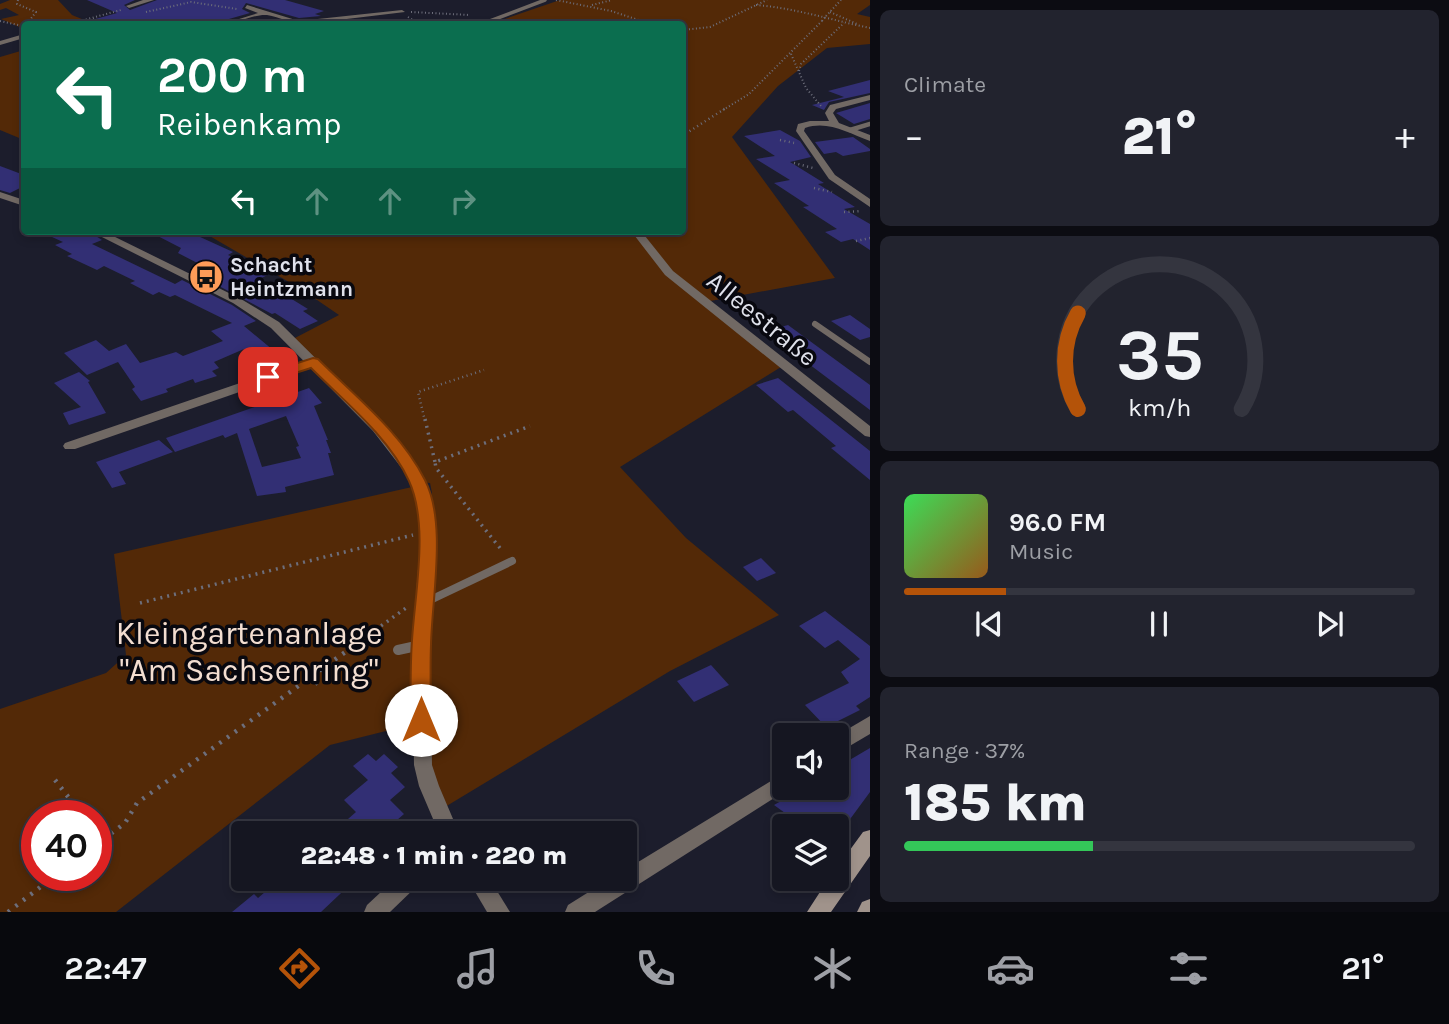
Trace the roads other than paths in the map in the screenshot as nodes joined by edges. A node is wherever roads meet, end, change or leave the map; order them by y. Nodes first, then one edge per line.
1 (150, 0) edge
2 (545, 0) edge
3 (247, 7) road end
4 (126, 8) road end
5 (402, 11) road end
6 (264, 13) junction
7 (236, 21) edge
8 (290, 21) edge
9 (324, 21) edge
10 (490, 21) edge
11 (21, 37) edge
12 (0, 43) edge
13 (870, 97) edge
14 (835, 124) junction
15 (870, 124) edge
16 (850, 130) junction
17 (870, 138) edge
18 (0, 195) edge
19 (21, 202) edge
20 (870, 206) edge
21 (103, 235) edge
22 (639, 235) edge
23 (815, 324) dead end
24 (313, 362) junction
25 (870, 362) edge
26 (870, 433) edge
27 (70, 446) dead end
28 (512, 561) dead end
29 (425, 598) junction
30 (421, 645) junction
31 (398, 650) dead end
32 (870, 724) edge
33 (849, 738) edge
34 (772, 789) edge
35 (444, 821) edge
36 (870, 839) edge
37 (397, 891) edge
38 (485, 891) edge
39 (375, 912) edge
40 (499, 912) edge
41 (576, 912) edge
42 (818, 912) edge

1 - 4 street
2 - 10 lane
3 - 6 street
5 - 9 street
6 - 7 street
6 - 8 street
11 - 12 street
13 - 14 street
14 - 16 street
14 - 20 street
15 - 16 lane
16 - 17 street
18 - 19 street
21 - 24 street
22 - 26 street, Alleestraße
23 - 25 lane
24 - 27 street
24 - 29 street
28 - 29 lane
29 - 30 street
30 - 31 lane
30 - 35 street
32 - 33 street
34 - 41 street
36 - 42 main road
37 - 39 street
38 - 40 street

